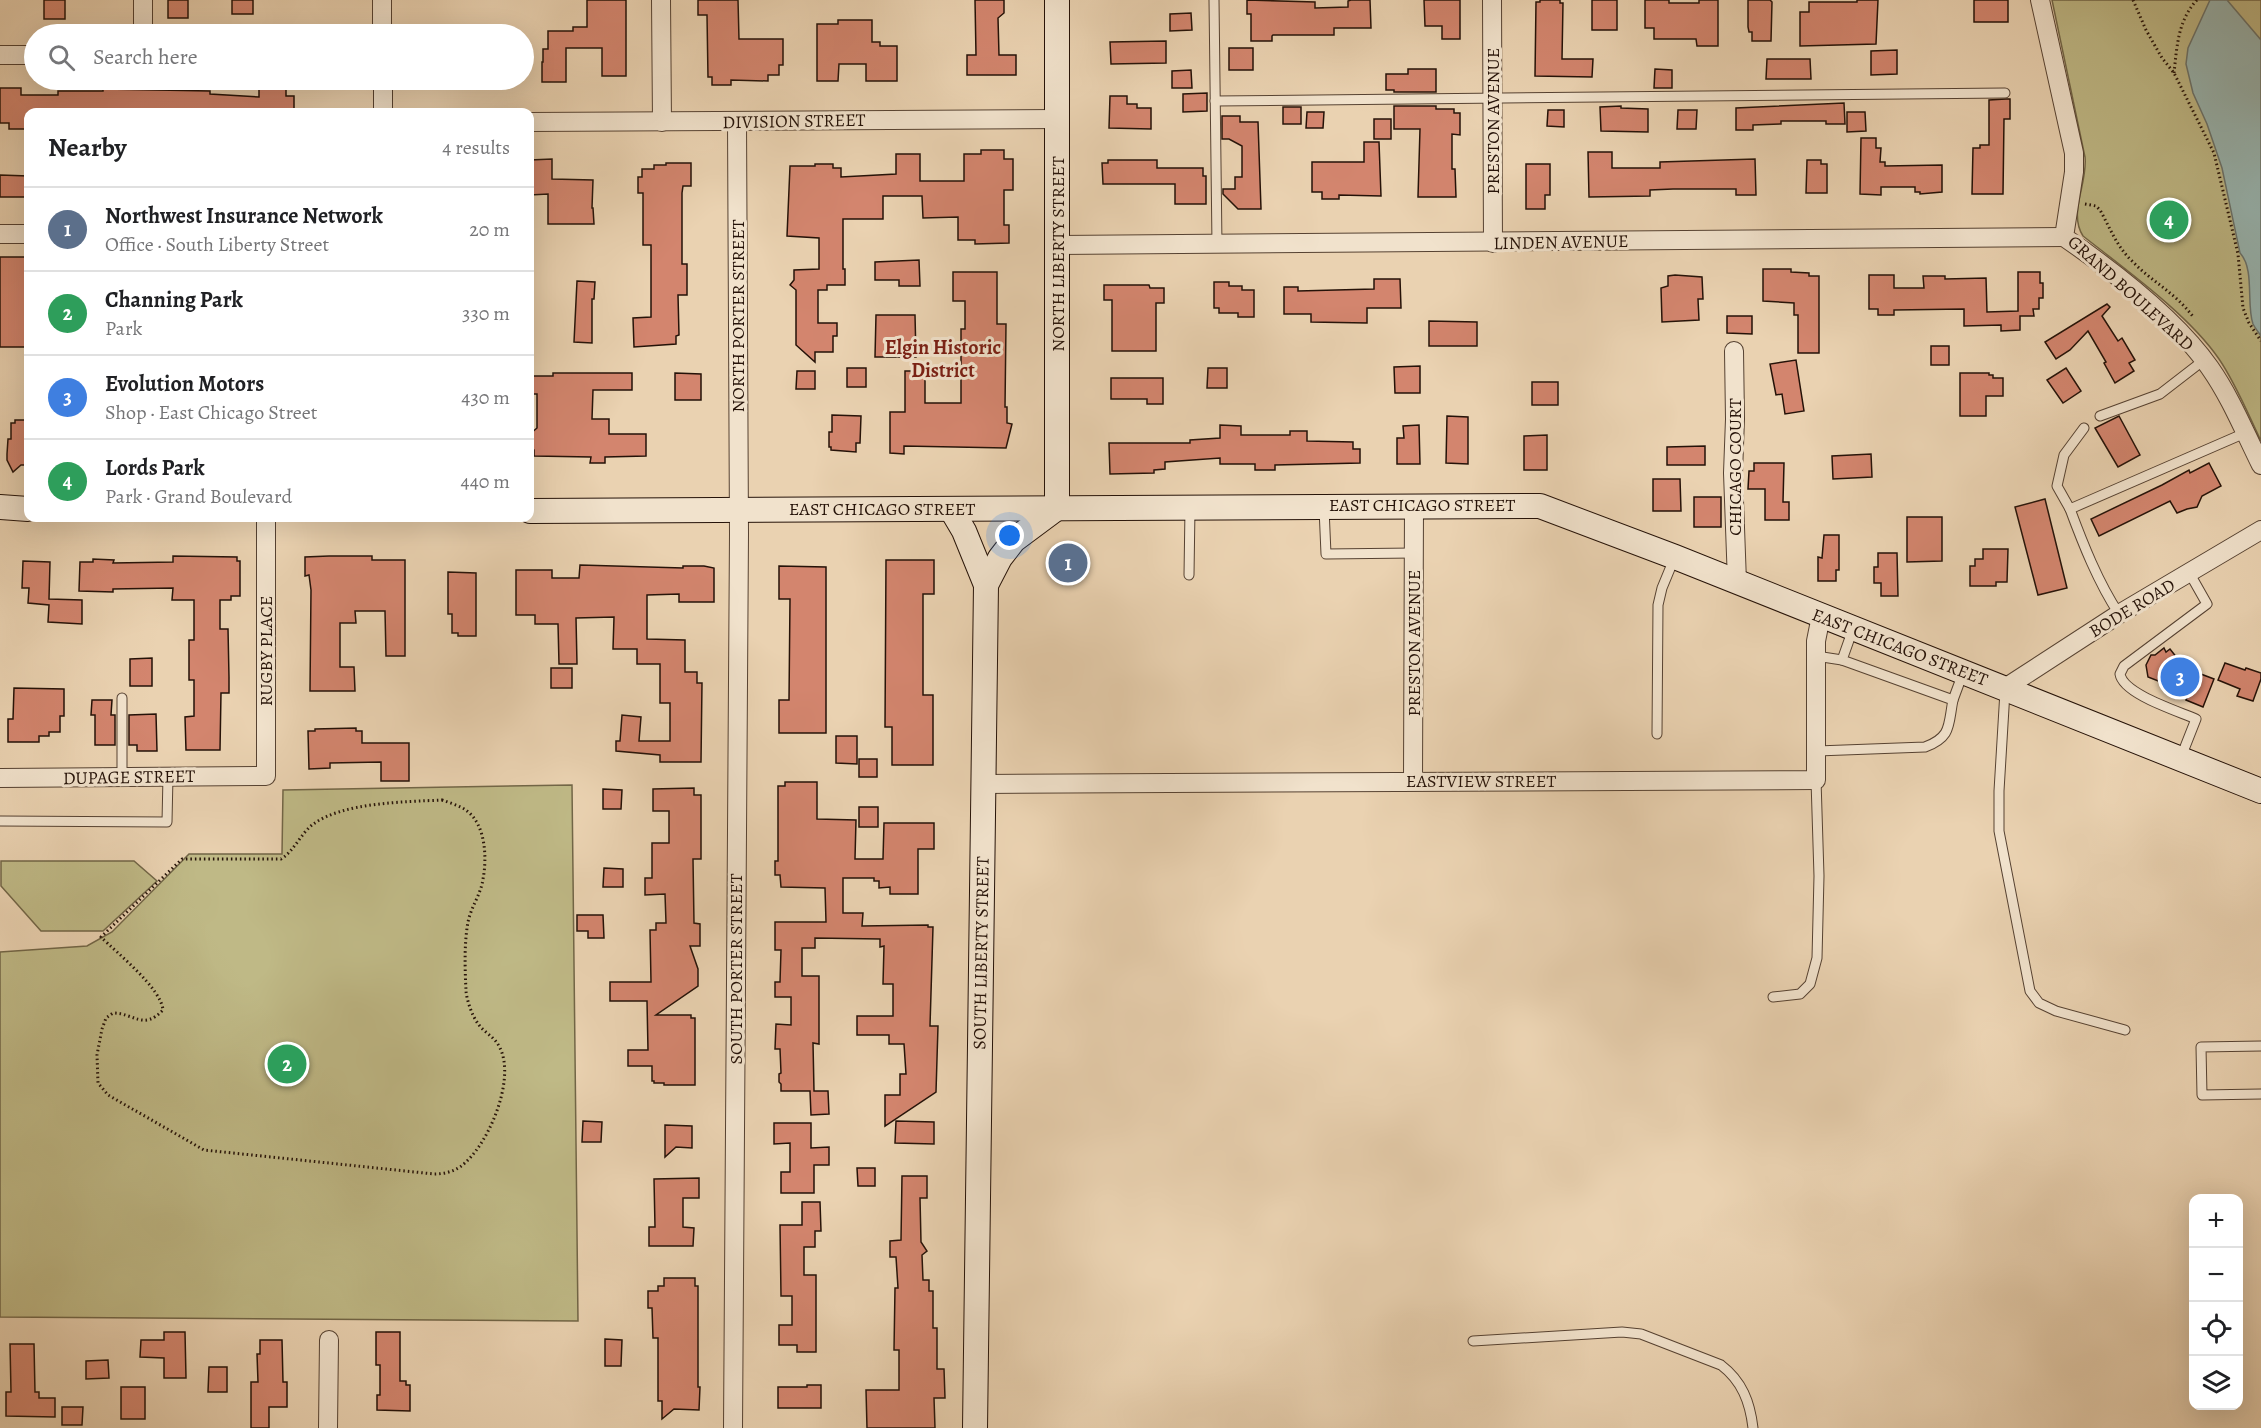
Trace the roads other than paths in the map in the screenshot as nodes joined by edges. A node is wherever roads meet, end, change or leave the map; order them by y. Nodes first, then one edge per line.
1 (143, 0) edge
2 (382, 0) edge
3 (661, 0) edge
4 (1057, 0) edge
5 (1214, 0) edge
6 (1492, 0) edge
7 (2040, 0) edge
8 (143, 24) edge
9 (382, 24) edge
10 (0, 55) edge
11 (24, 55) edge
12 (383, 90) edge
13 (2005, 93) dead end
14 (1492, 98) junction
15 (1215, 101) junction
16 (383, 108) edge
17 (1058, 118) junction
18 (736, 121) junction
19 (534, 122) edge
20 (662, 122) junction
21 (0, 234) edge
22 (24, 234) edge
23 (2064, 237) junction
24 (1493, 243) junction
25 (1059, 245) junction
26 (1217, 245) junction
27 (1734, 351) dead end
28 (2204, 360) junction
29 (2100, 416) dead end
30 (2084, 428) dead end
31 (2245, 433) junction
32 (2261, 465) edge
33 (1414, 505) junction
34 (1324, 506) junction
35 (0, 507) edge
36 (1190, 507) junction
37 (1057, 508) junction
38 (24, 509) edge
39 (951, 509) junction
40 (2070, 509) junction
41 (739, 510) junction
42 (534, 511) edge
43 (266, 522) edge
44 (2261, 530) edge
45 (1414, 554) junction
46 (1675, 557) junction
47 (2190, 574) junction
48 (1189, 575) dead end
49 (1737, 582) junction
50 (986, 585) junction
51 (2119, 614) junction
52 (1821, 616) junction
53 (1853, 629) junction
54 (1816, 656) junction
55 (1842, 660) junction
56 (1963, 673) junction
57 (2006, 688) junction
58 (122, 698) dead end
59 (1953, 700) junction
60 (1657, 734) dead end
61 (1817, 751) junction
62 (2180, 758) junction
63 (168, 776) junction
64 (258, 776) joint
65 (122, 777) junction
66 (0, 778) edge
67 (1816, 780) junction
68 (1413, 781) junction
69 (982, 784) junction
70 (2261, 791) edge
71 (0, 821) edge
72 (1773, 997) dead end
73 (2125, 1030) dead end
74 (2261, 1046) edge
75 (2261, 1094) edge
76 (329, 1340) dead end
77 (1473, 1341) dead end
78 (328, 1428) edge
79 (733, 1428) edge
80 (975, 1428) edge
81 (1753, 1428) edge

1 - 8 street
2 - 9 street
3 - 20 street
4 - 17 main road, NORTH LIBERTY STREET
5 - 15 lane
6 - 14 street, PRESTON AVENUE
7 - 23 street, GRAND BOULEVARD
10 - 11 street
12 - 16 street
13 - 14 lane
14 - 15 lane
14 - 24 street, PRESTON AVENUE
15 - 26 lane
17 - 18 street, DIVISION STREET
17 - 25 main road, NORTH LIBERTY STREET
18 - 20 street, DIVISION STREET
18 - 41 street, NORTH PORTER STREET
19 - 20 street, DIVISION STREET
21 - 22 street
23 - 24 street, LINDEN AVENUE
23 - 28 street, GRAND BOULEVARD
24 - 26 street, LINDEN AVENUE
25 - 26 street, LINDEN AVENUE
25 - 37 main road, NORTH LIBERTY STREET
27 - 49 street, CHICAGO COURT
28 - 29 lane
28 - 31 street, GRAND BOULEVARD
30 - 40 lane
31 - 32 street, GRAND BOULEVARD
31 - 40 lane
33 - 34 main road, EAST CHICAGO STREET
33 - 45 street, PRESTON AVENUE
33 - 46 main road, EAST CHICAGO STREET
34 - 36 main road, EAST CHICAGO STREET
34 - 45 lane
35 - 38 main road
36 - 37 main road, EAST CHICAGO STREET
36 - 48 lane
37 - 39 main road, EAST CHICAGO STREET
37 - 50 main road, SOUTH LIBERTY STREET
39 - 41 main road, EAST CHICAGO STREET
39 - 50 main road
40 - 51 lane
41 - 42 main road, EAST CHICAGO STREET
41 - 79 street, SOUTH PORTER STREET
43 - 64 street, RUGBY PLACE
44 - 47 street, BODE ROAD
45 - 68 street, PRESTON AVENUE
46 - 49 main road, EAST CHICAGO STREET
46 - 60 lane
47 - 51 street, BODE ROAD
47 - 62 lane
49 - 52 main road, EAST CHICAGO STREET
50 - 69 main road, SOUTH LIBERTY STREET
51 - 57 street, BODE ROAD
52 - 53 main road, EAST CHICAGO STREET
52 - 54 street
53 - 55 lane
53 - 56 main road, EAST CHICAGO STREET
54 - 55 lane
54 - 61 street
55 - 59 lane
56 - 57 main road, EAST CHICAGO STREET
56 - 59 lane
57 - 62 main road, EAST CHICAGO STREET
57 - 73 lane
58 - 65 lane
59 - 61 lane
61 - 67 street
62 - 70 main road, EAST CHICAGO STREET
63 - 64 street, DUPAGE STREET
63 - 65 street, DUPAGE STREET
63 - 71 lane
65 - 66 street, DUPAGE STREET
67 - 68 street, EASTVIEW STREET
67 - 72 lane
68 - 69 street, EASTVIEW STREET
69 - 80 main road, SOUTH LIBERTY STREET
74 - 75 lane
76 - 78 street
77 - 81 lane

